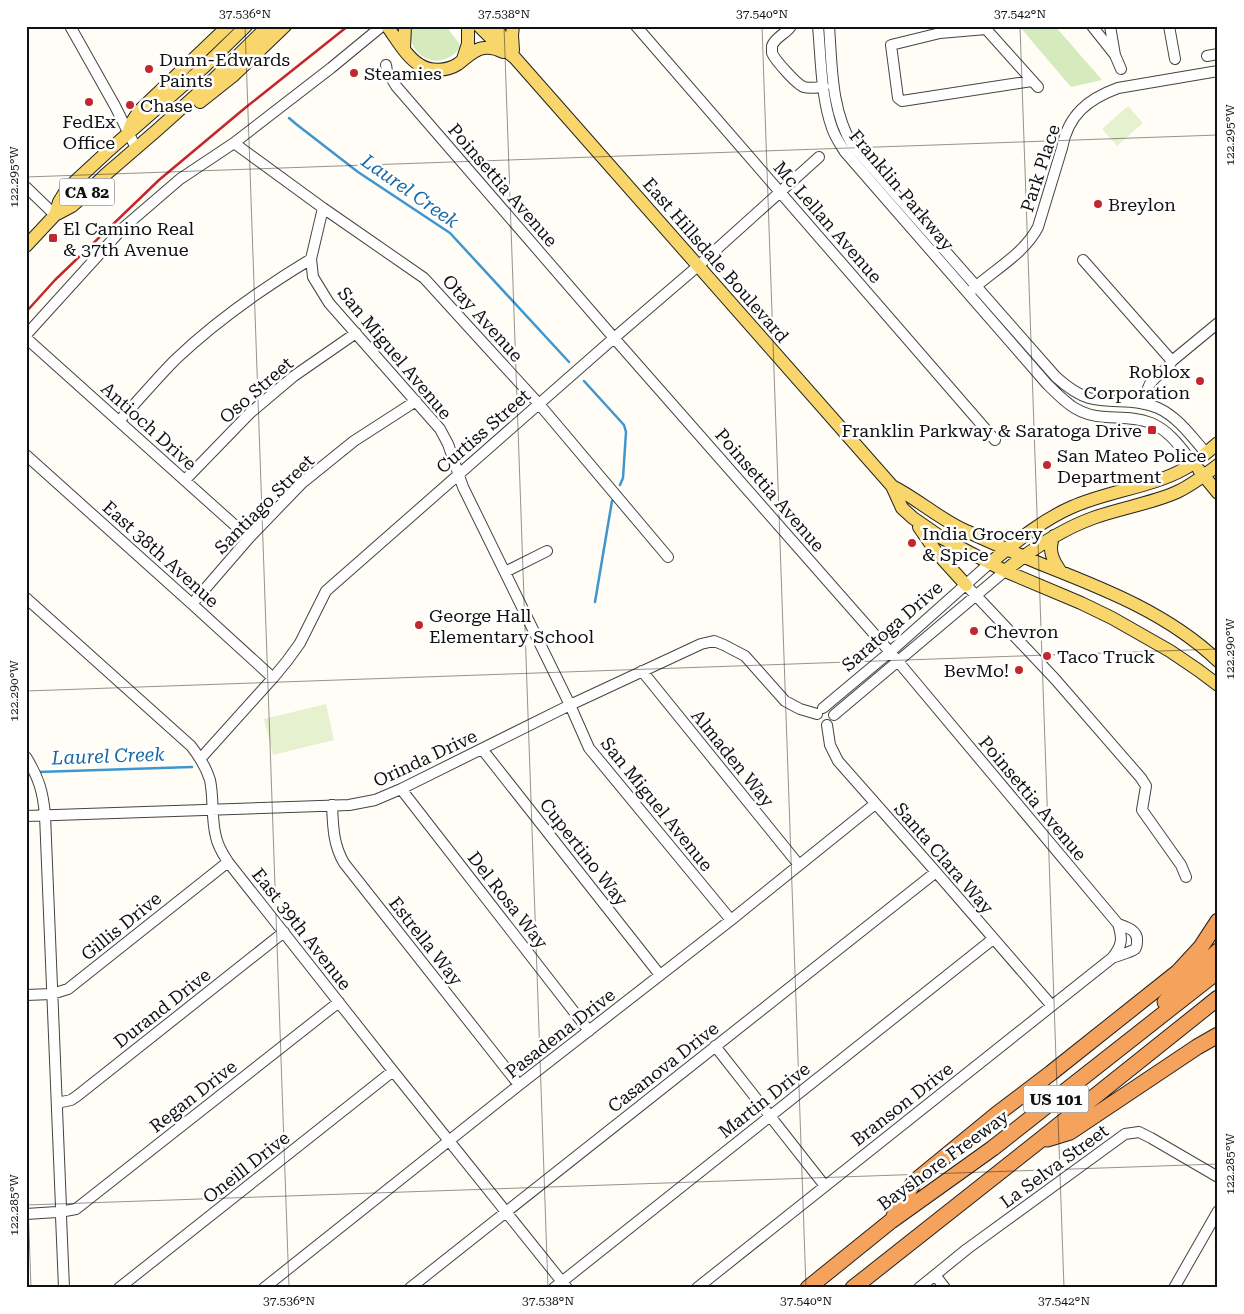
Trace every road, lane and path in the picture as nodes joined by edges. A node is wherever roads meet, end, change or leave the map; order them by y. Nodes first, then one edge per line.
1 (70, 26) edge
2 (228, 26) edge
3 (246, 26) edge
4 (268, 26) edge
5 (285, 26) edge
6 (382, 26) edge
7 (387, 26) edge
8 (405, 26) edge
9 (468, 26) edge
10 (479, 26) edge
11 (495, 26) edge
12 (514, 26) edge
13 (636, 26) edge
14 (791, 26) edge
15 (818, 26) edge
16 (829, 26) edge
17 (1092, 26) edge
18 (1110, 26) edge
19 (1169, 26) edge
20 (940, 30) edge
21 (404, 48) junction
22 (1218, 54) edge
23 (1115, 56) junction
24 (1206, 56) dead end
25 (514, 58) junction
26 (463, 59) junction
27 (1175, 59) dead end
28 (386, 65) dead end
29 (1121, 69) dead end
30 (1218, 72) edge
31 (824, 87) junction
32 (156, 131) junction
33 (129, 133) junction
34 (234, 143) junction
35 (136, 148) junction
36 (819, 157) dead end
37 (26, 187) edge
38 (780, 192) junction
39 (323, 208) junction
40 (56, 215) junction
41 (26, 246) edge
42 (311, 259) junction
43 (1083, 260) dead end
44 (698, 266) junction
45 (963, 278) junction
46 (977, 286) junction
47 (968, 293) junction
48 (1218, 323) edge
49 (356, 333) junction
50 (26, 337) edge
51 (614, 338) junction
52 (1172, 361) junction
53 (416, 401) junction
54 (539, 404) junction
55 (1148, 405) junction
56 (119, 421) junction
57 (995, 440) dead end
58 (1218, 443) edge
59 (1206, 453) junction
60 (26, 455) edge
61 (1193, 463) junction
62 (1218, 465) edge
63 (459, 474) junction
64 (1204, 476) junction
65 (185, 480) junction
66 (892, 486) junction
67 (1218, 493) edge
68 (913, 518) junction
69 (1054, 536) junction
70 (249, 538) junction
71 (1007, 549) junction
72 (547, 551) dead end
73 (1024, 556) junction
74 (668, 557) dead end
75 (990, 563) junction
76 (1005, 570) junction
77 (505, 572) junction
78 (1061, 572) junction
79 (966, 585) junction
80 (975, 596) junction
81 (26, 598) edge
82 (192, 604) junction
83 (890, 652) junction
84 (898, 661) junction
85 (1218, 661) edge
86 (642, 671) junction
87 (274, 678) junction
88 (1218, 686) edge
89 (570, 705) junction
90 (820, 711) junction
91 (834, 715) junction
92 (827, 725) junction
93 (482, 750) junction
94 (201, 758) junction
95 (29, 762) edge
96 (400, 790) junction
97 (875, 804) junction
98 (332, 805) junction
99 (214, 810) junction
100 (45, 815) junction
101 (26, 816) edge
102 (228, 862) junction
103 (799, 865) junction
104 (936, 872) junction
105 (1186, 878) dead end
106 (731, 920) junction
107 (1218, 921) edge
108 (1118, 924) junction
109 (284, 932) junction
110 (994, 939) junction
111 (1122, 941) joint
112 (1218, 951) edge
113 (1112, 958) junction
114 (1218, 971) edge
115 (660, 975) junction
116 (52, 994) junction
117 (26, 995) edge
118 (1218, 998) edge
119 (339, 1002) junction
120 (1052, 1006) junction
121 (589, 1030) junction
122 (1218, 1035) edge
123 (715, 1046) junction
124 (1122, 1047) junction
125 (393, 1071) junction
126 (519, 1085) junction
127 (56, 1103) junction
128 (771, 1115) junction
129 (450, 1141) junction
130 (1039, 1141) junction
131 (1218, 1177) edge
132 (825, 1186) junction
133 (1218, 1211) edge
134 (61, 1212) junction
135 (507, 1212) junction
136 (26, 1214) edge
137 (891, 1221) junction
138 (935, 1275) junction
139 (561, 1286) edge
140 (64, 1288) edge
141 (119, 1288) edge
142 (264, 1288) edge
143 (410, 1288) edge
144 (697, 1288) edge
145 (808, 1288) edge
146 (853, 1288) edge
147 (919, 1288) edge
148 (945, 1288) edge
149 (1174, 1288) edge

1 - 33 street
2 - 33 main road
3 - 33 main road, CA 82
4 - 32 main road, CA 82
5 - 32 main road
6 - 34 street
7 - 21 main road
8 - 21 main road
9 - 26 main road
10 - 25 main road, East Hillsdale Boulevard
11 - 25 main road, East Hillsdale Boulevard
12 - 25 main road
13 - 38 street, Mc Lellan Avenue
14 - 31 street
15 - 31 street, Franklin Parkway
16 - 45 street, Franklin Parkway
17 - 23 street
18 - 23 street
19 - 27 street
20 - 20 street
21 - 26 main road
22 - 24 street
23 - 29 street
25 - 26 main road
25 - 44 main road, East Hillsdale Boulevard
28 - 51 street, Poinsettia Avenue
30 - 46 street, Park Place
31 - 45 street, Franklin Parkway
32 - 35 main road, CA 82
33 - 35 street
33 - 40 main road, CA 82
34 - 39 street, Otay Avenue
34 - 50 street
35 - 40 main road, CA 82
36 - 38 street, Curtiss Street
37 - 40 street
38 - 44 street, Curtiss Street
38 - 57 street, Mc Lellan Avenue
39 - 42 street, San Miguel Avenue
39 - 54 street, Otay Avenue
40 - 41 main road, CA 82
42 - 49 street, San Miguel Avenue
42 - 56 street
43 - 52 street
44 - 51 street, Curtiss Street
44 - 66 main road, East Hillsdale Boulevard
45 - 46 street
45 - 47 street
46 - 47 street, Park Place
46 - 55 street
47 - 61 street
48 - 52 street
49 - 53 street, San Miguel Avenue
49 - 65 street, Oso Street
50 - 56 street, Antioch Drive
51 - 54 street, Curtiss Street
51 - 83 street, Poinsettia Avenue
52 - 55 street
53 - 63 street, San Miguel Avenue
53 - 70 street, Santiago Street
54 - 63 street, Curtiss Street
54 - 74 street, Otay Avenue
55 - 59 street
56 - 65 street, Antioch Drive
58 - 59 main road, Saratoga Drive
59 - 61 main road, Saratoga Drive
59 - 62 main road
60 - 82 street, East 38th Avenue
61 - 64 main road
61 - 71 main road, Saratoga Drive
62 - 64 main road, Saratoga Drive
63 - 77 street, San Miguel Avenue
63 - 87 street, Curtiss Street
64 - 67 main road
64 - 69 main road, Saratoga Drive
65 - 70 street, Antioch Drive
66 - 68 main road, East Hillsdale Boulevard
66 - 71 main road, East Hillsdale Boulevard
68 - 75 main road, East Hillsdale Boulevard
68 - 79 main road
69 - 73 main road, Saratoga Drive
69 - 78 main road
70 - 82 street, Santiago Street
71 - 73 main road, East Hillsdale Boulevard
71 - 75 main road, Saratoga Drive
72 - 77 street
73 - 76 main road, Saratoga Drive
73 - 78 main road, East Hillsdale Boulevard
75 - 76 main road, East Hillsdale Boulevard
75 - 79 street, Saratoga Drive
76 - 80 street, Saratoga Drive
76 - 88 main road, East Hillsdale Boulevard
77 - 89 street, San Miguel Avenue
78 - 85 main road, East Hillsdale Boulevard
79 - 80 street
79 - 83 street, Saratoga Drive
80 - 84 street, Saratoga Drive
80 - 105 street
81 - 94 street, East 39th Avenue
82 - 87 street, East 38th Avenue
83 - 84 street, Poinsettia Avenue
83 - 90 street, Saratoga Drive
84 - 91 street, Saratoga Drive
84 - 108 street, Poinsettia Avenue
86 - 89 street, Orinda Drive
86 - 90 street, Orinda Drive
86 - 103 street, Almaden Way
87 - 94 street, Curtiss Street
89 - 93 street, Orinda Drive
89 - 106 street, San Miguel Avenue
90 - 91 street
90 - 92 street
91 - 92 street
92 - 97 street, Santa Clara Way
93 - 96 street, Orinda Drive
93 - 115 street, Cupertino Way
94 - 99 street, East 39th Avenue
95 - 100 street
96 - 98 street, Orinda Drive
96 - 121 street, Del Rosa Way
97 - 103 street, Pasadena Drive
97 - 104 street, Santa Clara Way
98 - 99 street, Orinda Drive
98 - 126 street, Estrella Way
99 - 100 street, Orinda Drive
99 - 102 street, East 39th Avenue
100 - 101 street, Orinda Drive
100 - 116 street
102 - 109 street, East 39th Avenue
102 - 116 street, Gillis Drive
103 - 106 street, Pasadena Drive
104 - 110 street, Santa Clara Way
104 - 123 street, Casanova Drive
106 - 115 street, Pasadena Drive
107 - 137 highway
108 - 111 street, Poinsettia Avenue
108 - 113 street
109 - 119 street, East 39th Avenue
109 - 127 street, Durand Drive
110 - 120 street, Santa Clara Way
110 - 128 street, Martin Drive
111 - 113 street, Branson Drive
112 - 124 highway
113 - 120 street, Branson Drive
114 - 124 highway, Bayshore Freeway / US 101
115 - 121 street, Pasadena Drive
116 - 117 street, Gillis Drive
116 - 127 street
118 - 130 highway, US 101
119 - 125 street, East 39th Avenue
119 - 134 street, Regan Drive
120 - 132 street, Branson Drive
121 - 126 street, Pasadena Drive
122 - 130 highway
123 - 128 street
123 - 135 street, Casanova Drive
124 - 137 highway, Bayshore Freeway / US 101
125 - 129 street, East 39th Avenue
125 - 141 street, Oneill Drive
126 - 129 street, Pasadena Drive
127 - 134 street
128 - 132 street
128 - 139 street, Martin Drive
129 - 135 street, East 39th Avenue
129 - 142 street, Pasadena Drive
130 - 146 highway, US 101
131 - 138 street, La Selva Street
132 - 144 street, Branson Drive
133 - 149 street
134 - 136 street, Regan Drive
134 - 140 street
135 - 139 street, East 39th Avenue
135 - 143 street, Casanova Drive
137 - 145 highway, Bayshore Freeway / US 101
138 - 147 street, La Selva Street
138 - 148 street

